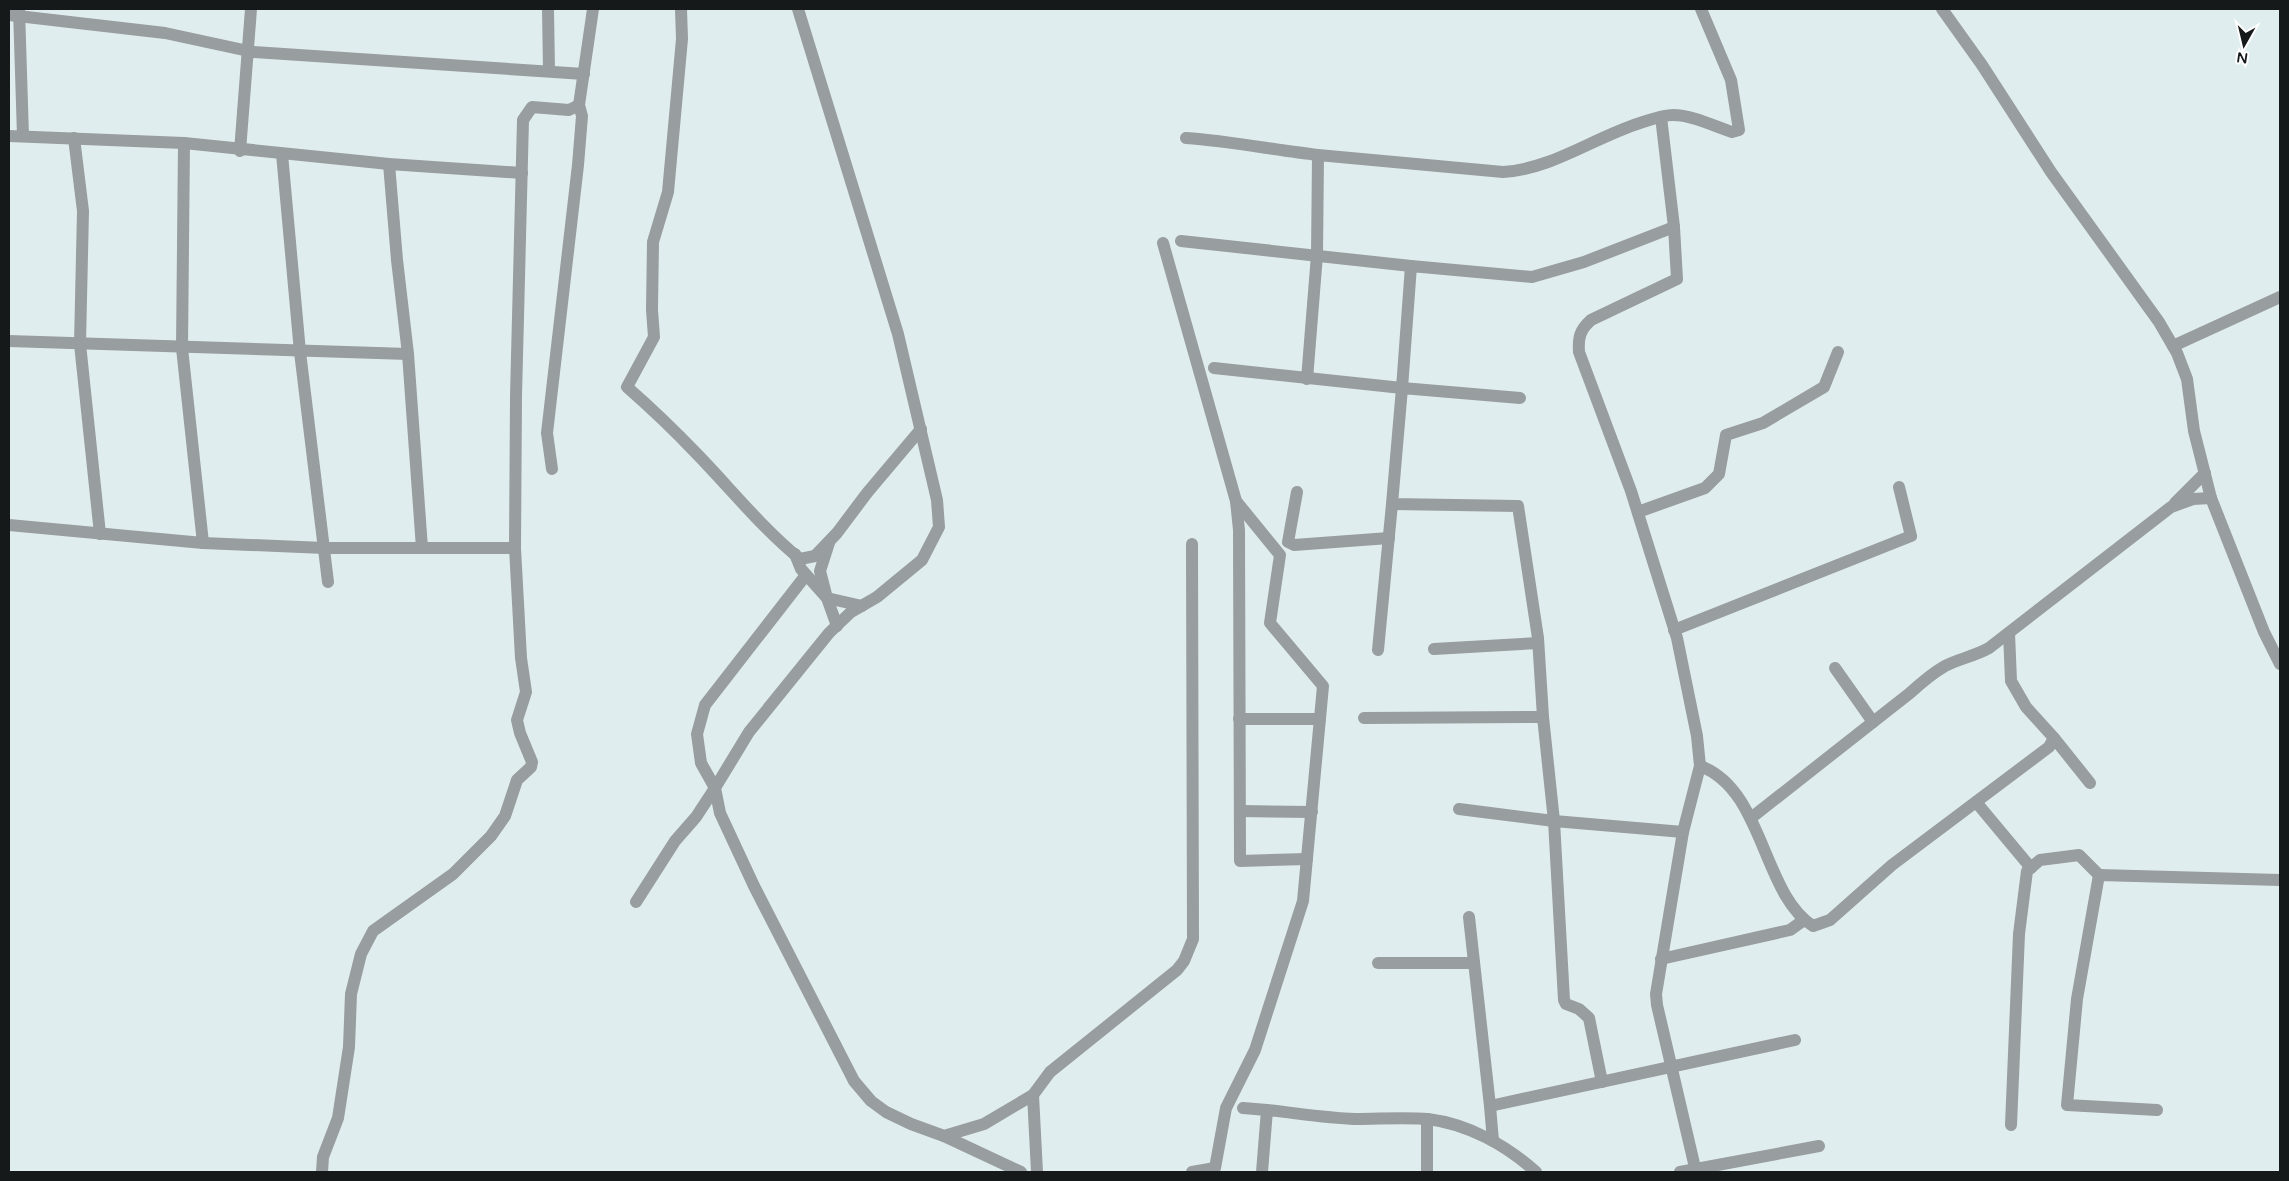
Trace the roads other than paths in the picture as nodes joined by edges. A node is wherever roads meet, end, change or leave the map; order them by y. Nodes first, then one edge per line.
1 (251, 9) edge
2 (548, 9) edge
3 (593, 9) edge
4 (681, 9) edge
5 (798, 9) edge
6 (1701, 9) edge
7 (1942, 9) edge
8 (16, 13) edge
9 (248, 51) junction
10 (549, 71) junction
11 (584, 74) junction
12 (579, 105) junction
13 (1661, 117) junction
14 (9, 136) edge
15 (23, 136) junction
16 (74, 138) junction
17 (1186, 138) dead end
18 (184, 144) junction
19 (240, 150) junction
20 (282, 154) junction
21 (1318, 155) junction
22 (389, 164) junction
23 (522, 173) junction
24 (1674, 227) junction
25 (1181, 241) dead end
26 (1163, 243) dead end
27 (1317, 255) junction
28 (1412, 266) junction
29 (2280, 297) edge
30 (9, 341) edge
31 (80, 344) junction
32 (2173, 346) junction
33 (182, 348) junction
34 (300, 352) junction
35 (1838, 352) dead end
36 (408, 354) junction
37 (1214, 368) dead end
38 (1307, 379) junction
39 (1402, 388) junction
40 (1520, 398) dead end
41 (920, 430) junction
42 (552, 469) dead end
43 (2205, 473) junction
44 (1899, 487) dead end
45 (1297, 492) dead end
46 (2211, 498) junction
47 (1236, 501) junction
48 (1392, 504) junction
49 (2171, 507) junction
50 (1638, 512) junction
51 (9, 525) edge
52 (100, 534) junction
53 (1389, 538) junction
54 (830, 540) junction
55 (203, 543) junction
56 (1192, 544) dead end
57 (324, 548) junction
58 (422, 548) junction
59 (515, 548) junction
60 (795, 554) junction
61 (806, 575) junction
62 (328, 582) dead end
63 (828, 598) junction
64 (862, 606) junction
65 (837, 626) junction
66 (1674, 630) junction
67 (2009, 633) junction
68 (1538, 643) junction
69 (1434, 649) dead end
70 (1378, 650) dead end
71 (2280, 664) edge
72 (1835, 668) dead end
73 (1543, 717) junction
74 (1364, 718) dead end
75 (1240, 719) junction
76 (1320, 719) junction
77 (1873, 722) junction
78 (2054, 738) junction
79 (1700, 766) junction
80 (2090, 783) dead end
81 (715, 788) junction
82 (1976, 802) junction
83 (1459, 809) dead end
84 (1240, 812) junction
85 (1312, 812) junction
86 (1751, 818) junction
87 (1554, 821) junction
88 (1683, 832) junction
89 (1307, 859) junction
90 (2031, 868) junction
91 (2099, 875) junction
92 (2280, 880) edge
93 (636, 902) dead end
94 (1469, 917) dead end
95 (1804, 920) junction
96 (1661, 959) junction
97 (1378, 963) dead end
98 (1474, 963) junction
99 (1795, 1040) dead end
100 (1672, 1066) junction
101 (1602, 1082) junction
102 (1033, 1096) junction
103 (1490, 1106) junction
104 (1243, 1108) dead end
105 (1267, 1110) junction
106 (2158, 1110) dead end
107 (1427, 1119) junction
108 (2011, 1125) dead end
109 (944, 1136) junction
110 (1493, 1141) junction
111 (1819, 1146) dead end
112 (1524, 1167) edge
113 (1695, 1171) edge
114 (322, 1172) edge
115 (1021, 1172) edge
116 (1037, 1172) edge
117 (1192, 1172) edge
118 (1262, 1172) edge
119 (1427, 1172) edge
120 (1536, 1172) edge
121 (1680, 1172) edge

1 - 9 street
2 - 10 street
3 - 11 street
4 - 60 street
5 - 41 street
6 - 13 street
7 - 32 street
8 - 9 street
8 - 15 street
9 - 10 street
9 - 19 street
10 - 11 street
11 - 12 street
12 - 23 street
12 - 42 street
13 - 21 street
13 - 24 street
14 - 15 street
15 - 16 street
16 - 18 street
16 - 31 street
17 - 21 street
18 - 19 street
18 - 33 street
19 - 20 street
20 - 22 street
20 - 34 street
21 - 27 street
22 - 23 street
22 - 36 street
23 - 59 street
24 - 28 street
24 - 50 street
25 - 27 street
26 - 47 street
27 - 28 street
27 - 38 street
28 - 39 street
29 - 32 street
30 - 31 street
31 - 33 street
31 - 52 street
32 - 43 street
33 - 34 street
33 - 55 street
34 - 36 street
34 - 57 street
35 - 50 street
36 - 58 street
37 - 38 street
38 - 39 street
39 - 40 street
39 - 48 street
41 - 54 street
41 - 64 street
43 - 46 street
43 - 49 street
44 - 66 street
45 - 53 street
46 - 49 street
46 - 71 street
47 - 75 street
47 - 76 street
48 - 53 street
48 - 68 street
49 - 67 street
50 - 66 street
51 - 52 street
52 - 55 street
53 - 70 street
54 - 60 street
54 - 63 street
55 - 57 street
56 - 102 street
57 - 58 street
57 - 62 street
58 - 59 street
59 - 114 street
60 - 61 street
61 - 63 street
61 - 81 street
63 - 64 street
63 - 65 street
64 - 65 street
65 - 81 street
66 - 79 street
67 - 77 street
67 - 78 street
68 - 69 street
68 - 73 street
72 - 77 street
73 - 74 street
73 - 87 street
75 - 76 street
75 - 84 street
76 - 85 street
77 - 86 street
78 - 80 street
78 - 82 street
79 - 86 street
79 - 88 street
81 - 93 street
81 - 109 street
82 - 90 street
82 - 95 street
83 - 87 street
84 - 85 street
84 - 89 street
85 - 89 street
86 - 95 street
87 - 88 street
87 - 101 street
88 - 96 street
89 - 117 street
90 - 91 street
90 - 108 street
91 - 92 street
91 - 106 street
94 - 98 street
95 - 96 street
96 - 100 street
97 - 98 street
98 - 103 street
99 - 100 street
100 - 101 street
100 - 113 street
101 - 103 street
102 - 109 street
102 - 116 street
103 - 110 street
104 - 105 street
105 - 107 street
105 - 118 street
107 - 110 street
107 - 119 street
109 - 115 street
110 - 112 street
111 - 113 street
112 - 120 street
113 - 121 street

